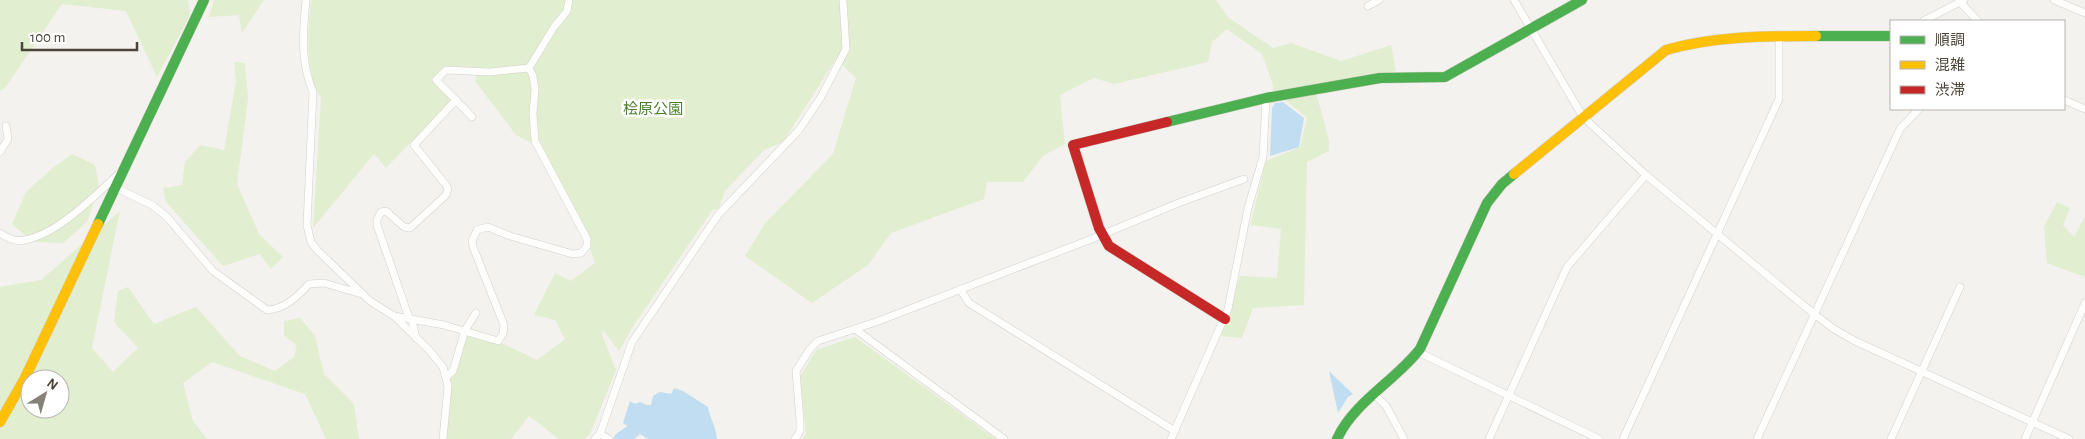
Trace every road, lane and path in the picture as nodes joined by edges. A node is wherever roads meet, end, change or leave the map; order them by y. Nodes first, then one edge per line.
1 (204, 0) edge
2 (306, 0) edge
3 (569, 0) edge
4 (843, 0) edge
5 (1379, 0) edge
6 (1514, 0) edge
7 (1582, 0) edge
8 (2054, 0) edge
9 (2076, 0) edge
10 (1962, 1) edge
11 (1368, 6) dead end
12 (2072, 7) junction
13 (2085, 13) edge
14 (1925, 20) edge
15 (1977, 20) edge
16 (1530, 29) junction
17 (1779, 36) junction
18 (1890, 36) edge
19 (529, 68) junction
20 (1266, 98) junction
21 (456, 100) junction
22 (2065, 100) edge
23 (2085, 109) edge
24 (1918, 110) edge
25 (1583, 117) junction
26 (472, 118) dead end
27 (6, 126) dead end
28 (0, 152) edge
29 (126, 167) junction
30 (1646, 175) junction
31 (1244, 179) dead end
32 (114, 187) junction
33 (0, 233) edge
34 (1717, 233) junction
35 (1102, 234) junction
36 (1960, 287) dead end
37 (960, 289) junction
38 (364, 295) junction
39 (2085, 303) edge
40 (476, 313) dead end
41 (1814, 314) junction
42 (394, 316) junction
43 (1225, 318) junction
44 (411, 319) junction
45 (855, 329) junction
46 (465, 330) junction
47 (416, 338) junction
48 (1418, 352) junction
49 (1922, 371) junction
50 (446, 376) junction
51 (1374, 395) junction
52 (1508, 396) junction
53 (0, 422) edge
54 (2033, 422) junction
55 (1175, 431) junction
56 (597, 436) edge
57 (442, 439) edge
58 (609, 439) edge
59 (795, 439) edge
60 (1004, 439) edge
61 (1172, 439) edge
62 (1337, 439) edge
63 (1404, 439) edge
64 (1489, 439) edge
65 (1599, 439) edge
66 (1623, 439) edge
67 (1757, 439) edge
68 (1891, 439) edge
69 (2025, 439) edge
70 (2069, 439) edge

1 - 29 street
2 - 38 street
3 - 19 street
4 - 56 street
5 - 11 street
6 - 16 street
7 - 16 street
8 - 12 street
9 - 12 street
10 - 14 street
10 - 15 street
12 - 13 street
16 - 20 street
16 - 25 street
17 - 18 street
17 - 25 street
17 - 34 street
19 - 21 street
19 - 46 street
20 - 35 street
20 - 43 street
21 - 26 street
21 - 44 street
22 - 23 street
24 - 41 street
25 - 30 street
25 - 48 street
27 - 28 street
29 - 32 street
29 - 33 street
30 - 34 street
30 - 52 street
31 - 35 street
32 - 38 street
32 - 53 street
34 - 41 street
34 - 66 street
35 - 37 street
35 - 43 street
36 - 49 street
37 - 45 street
37 - 55 street
38 - 42 street
39 - 54 street
40 - 46 street
41 - 49 street
41 - 67 street
42 - 44 street
42 - 47 street
43 - 55 street
44 - 46 street
44 - 47 street
45 - 59 street
45 - 60 street
46 - 50 street
47 - 50 street
48 - 51 street
48 - 52 street
49 - 54 street
49 - 68 street
50 - 57 street
51 - 62 street
51 - 63 street
52 - 64 street
52 - 65 street
54 - 69 street
54 - 70 street
55 - 61 street
56 - 58 street

